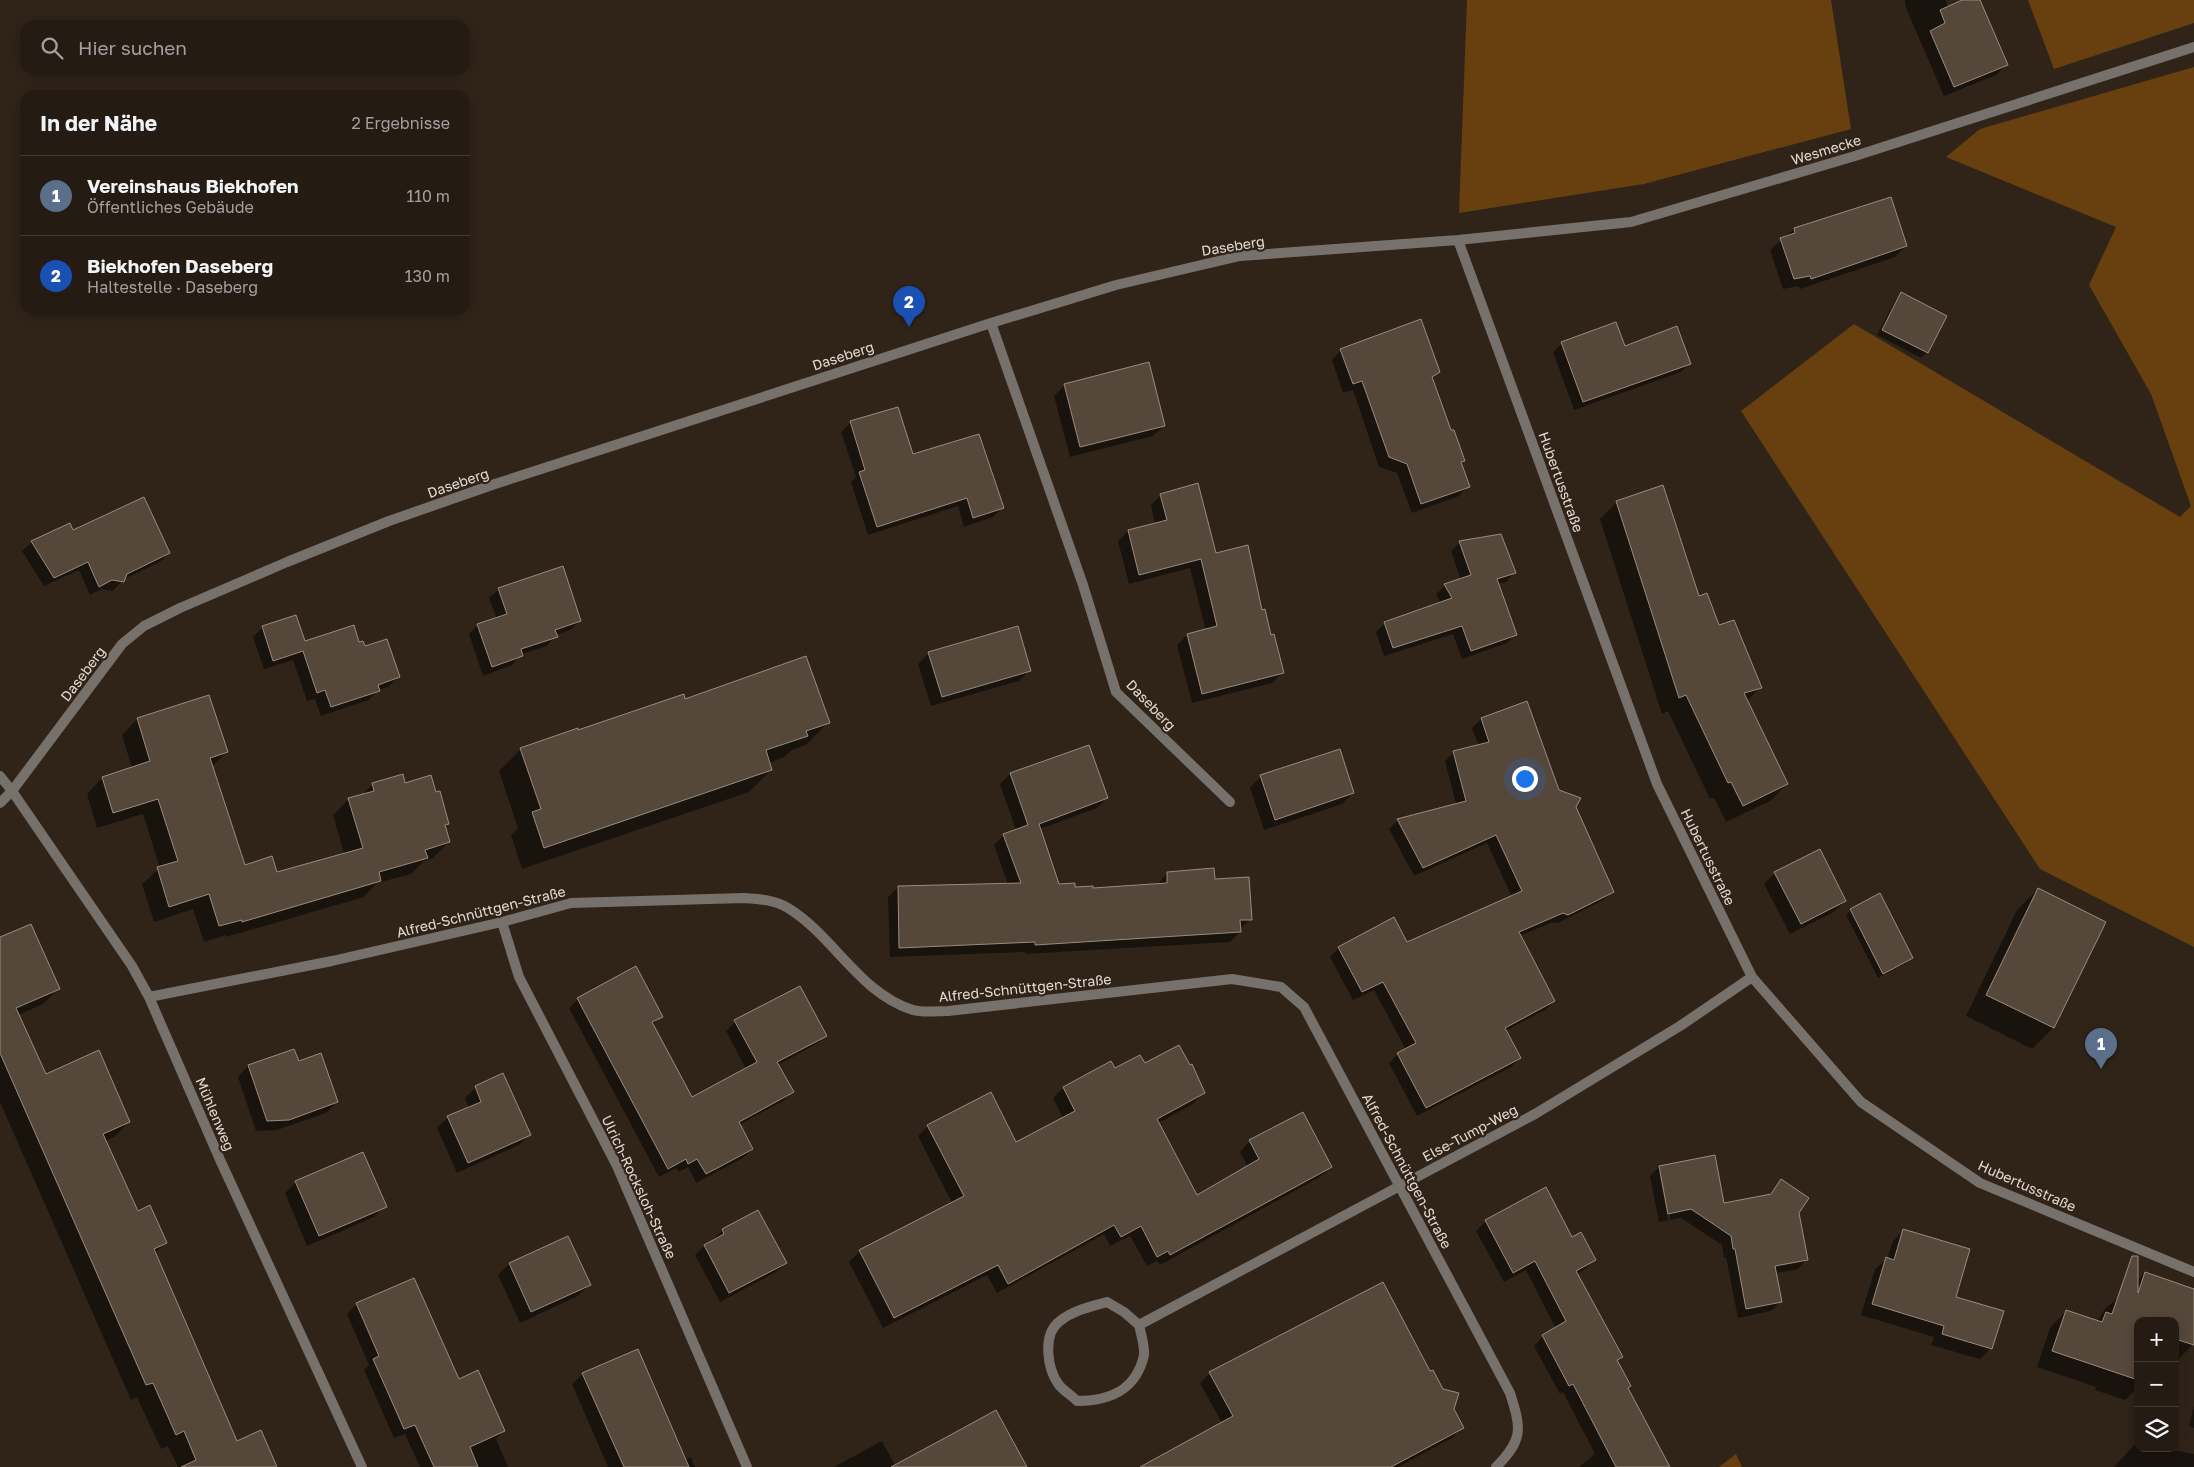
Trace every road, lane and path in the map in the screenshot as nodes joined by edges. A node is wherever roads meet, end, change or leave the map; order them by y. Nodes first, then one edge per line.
1 (2194, 47) edge
2 (1458, 240) junction
3 (991, 323) junction
4 (0, 776) edge
5 (12, 790) junction
6 (1230, 802) dead end
7 (0, 803) edge
8 (502, 922) junction
9 (1752, 977) junction
10 (150, 997) junction
11 (1400, 1186) junction
12 (2194, 1272) edge
13 (1139, 1325) junction
14 (362, 1467) edge
15 (747, 1467) edge
16 (1496, 1467) edge

1 - 2 street, Wesmecke
2 - 3 street, Daseberg
2 - 9 street, Hubertusstraße
3 - 5 street, Daseberg
3 - 6 street, Daseberg
4 - 5 street, Mühlenweg
5 - 7 street, Daseberg
5 - 10 street, Mühlenweg
8 - 10 street, Alfred-Schnüttgen-Straße
8 - 11 street, Alfred-Schnüttgen-Straße
8 - 15 street, Ulrich-Rocksloh-Straße
9 - 11 street, Else-Tump-Weg
9 - 12 street, Hubertusstraße
10 - 14 street, Mühlenweg
11 - 13 street, Else-Tump-Weg
11 - 16 street, Alfred-Schnüttgen-Straße
13 - 13 street

